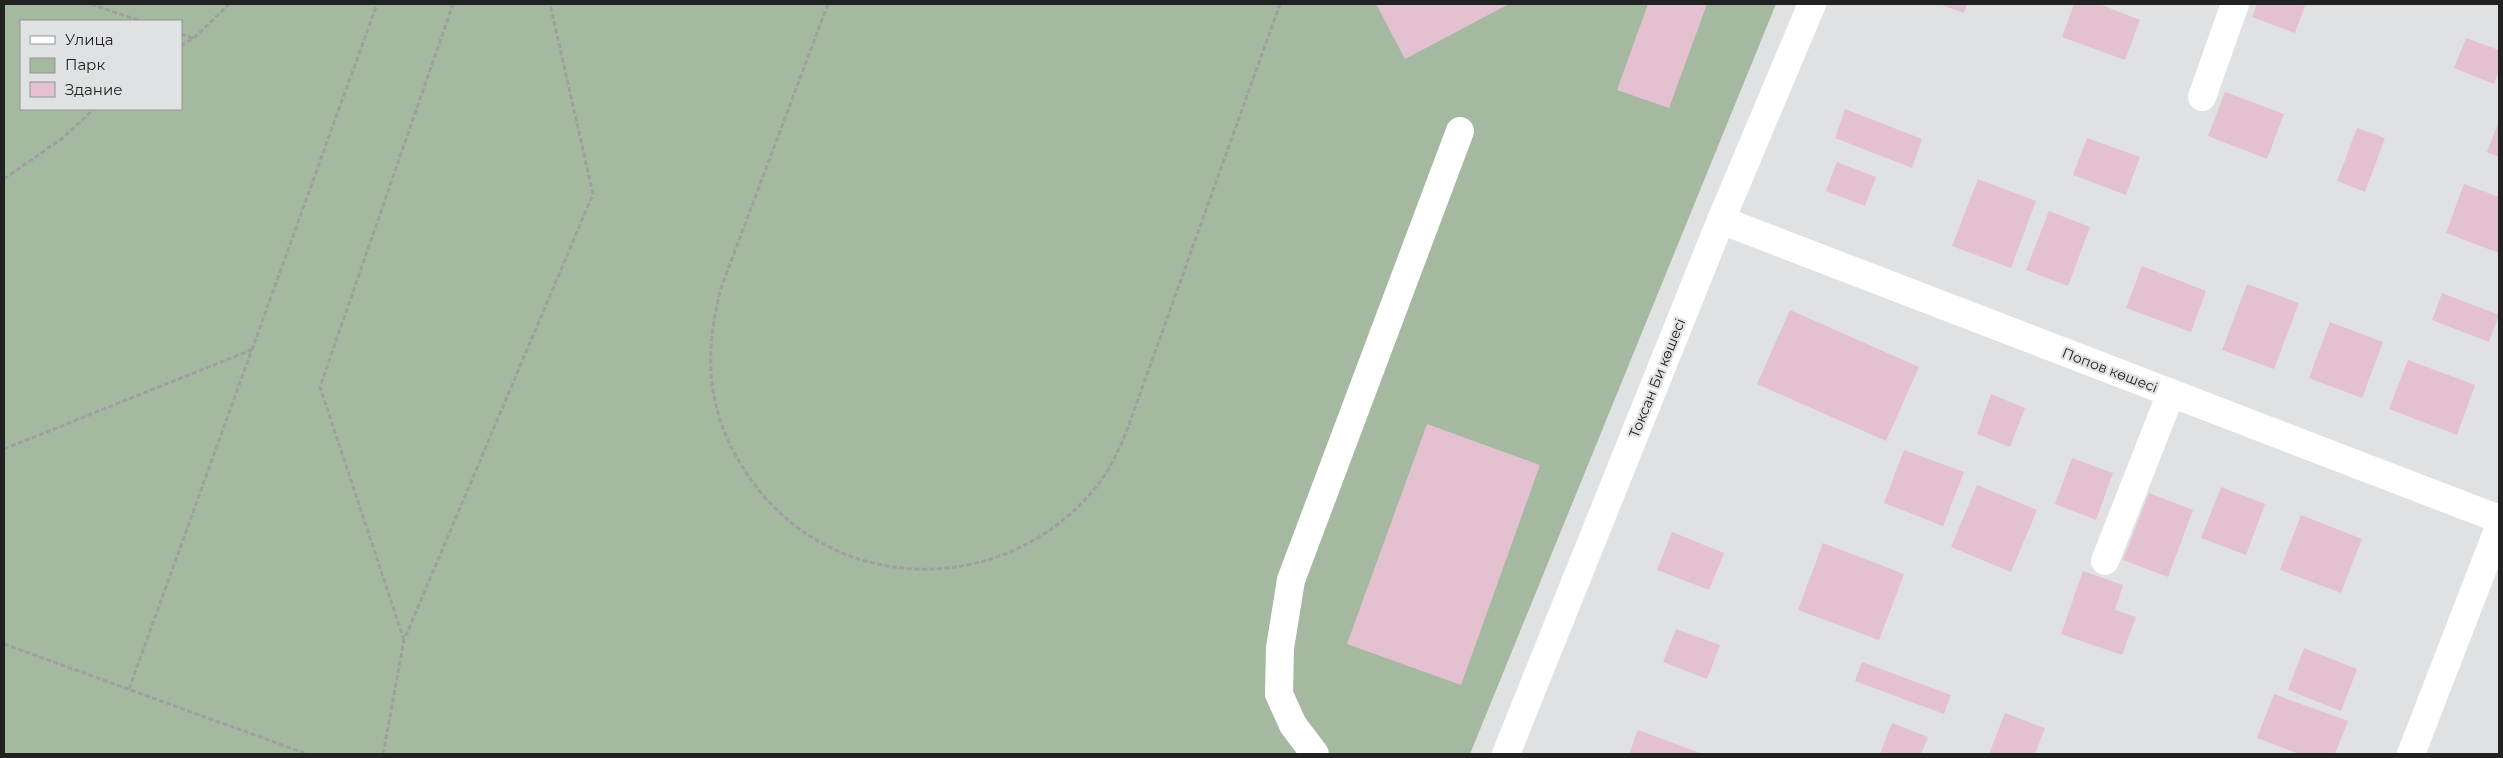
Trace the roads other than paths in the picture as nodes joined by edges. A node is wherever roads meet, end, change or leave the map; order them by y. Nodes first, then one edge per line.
1 (1812, 4) edge
2 (2234, 4) edge
3 (2202, 97) dead end
4 (1460, 130) dead end
5 (1721, 220) junction
6 (2171, 393) junction
7 (2499, 519) edge
8 (2499, 527) edge
9 (2105, 561) dead end
10 (1315, 754) edge
11 (1506, 754) edge
12 (2411, 754) edge

1 - 5 street, Токсан Би көшесі
2 - 3 street
4 - 10 street
5 - 6 street, Попов көшесі
5 - 11 street, Токсан Би көшесі
6 - 7 street, Попов көшесі
6 - 9 street
8 - 12 street

